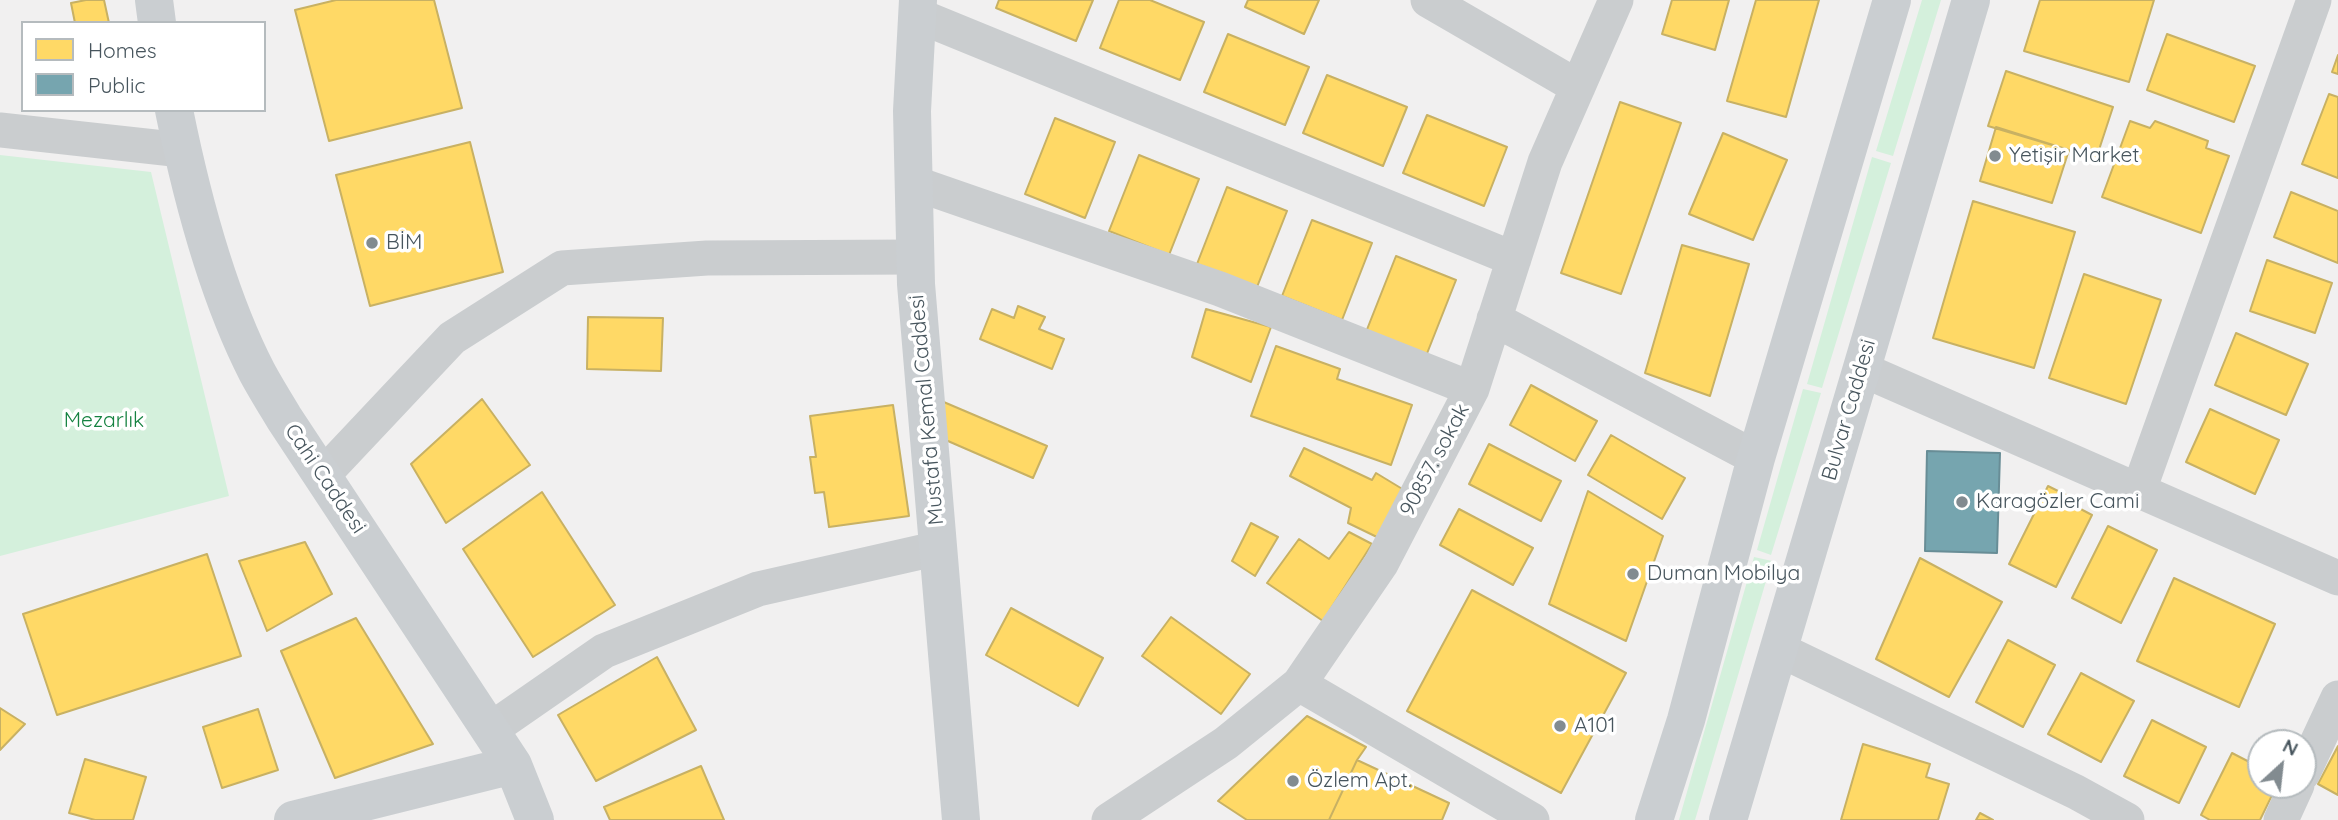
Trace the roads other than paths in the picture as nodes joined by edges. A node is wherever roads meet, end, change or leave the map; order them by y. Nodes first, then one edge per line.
1 (154, 0) edge
2 (1428, 0) edge
3 (1616, 0) edge
4 (1892, 0) edge
5 (1970, 0) edge
6 (2314, 0) edge
7 (918, 8) edge
8 (157, 21) edge
9 (1578, 87) junction
10 (174, 112) edge
11 (0, 130) edge
12 (182, 150) junction
13 (914, 183) junction
14 (915, 257) junction
15 (1514, 259) junction
16 (1494, 319) junction
17 (1861, 369) junction
18 (1472, 389) junction
19 (1756, 458) junction
20 (323, 475) junction
21 (2139, 490) junction
22 (939, 548) junction
23 (2338, 578) edge
24 (1778, 649) junction
25 (1299, 684) junction
26 (2338, 698) edge
27 (490, 730) junction
28 (2317, 743) edge
29 (513, 765) junction
30 (2291, 799) edge
31 (2117, 817) edge
32 (293, 820) edge
33 (535, 820) edge
34 (961, 820) edge
35 (1109, 820) edge
36 (1532, 820) edge
37 (1654, 820) edge
38 (1728, 820) edge
39 (2281, 820) edge

1 - 8 main road
2 - 9 street
3 - 9 street, 90857. sokak
4 - 19 main road
5 - 17 main road, Bulvar Caddesi
6 - 21 street
7 - 13 main road, Mustafa Kemal Caddesi
7 - 15 street
9 - 15 street, 90857. sokak
10 - 12 main road, Cahi Caddesi
11 - 12 street
12 - 20 main road, Cahi Caddesi
13 - 14 main road, Mustafa Kemal Caddesi
13 - 18 street
14 - 20 street
14 - 22 main road, Mustafa Kemal Caddesi
15 - 16 street, 90857. sokak
16 - 18 street, 90857. sokak
16 - 19 street
17 - 21 street
17 - 24 main road, Bulvar Caddesi
18 - 25 street, 90857. sokak
19 - 37 main road
20 - 27 main road, Cahi Caddesi
21 - 23 street
22 - 27 street
22 - 34 main road, Mustafa Kemal Caddesi
24 - 31 street
24 - 38 main road, Bulvar Caddesi
25 - 35 street, 90857. sokak
25 - 36 street
26 - 28 street
27 - 29 main road, Cahi Caddesi
29 - 32 main road
29 - 33 main road, Cahi Caddesi
30 - 39 street

